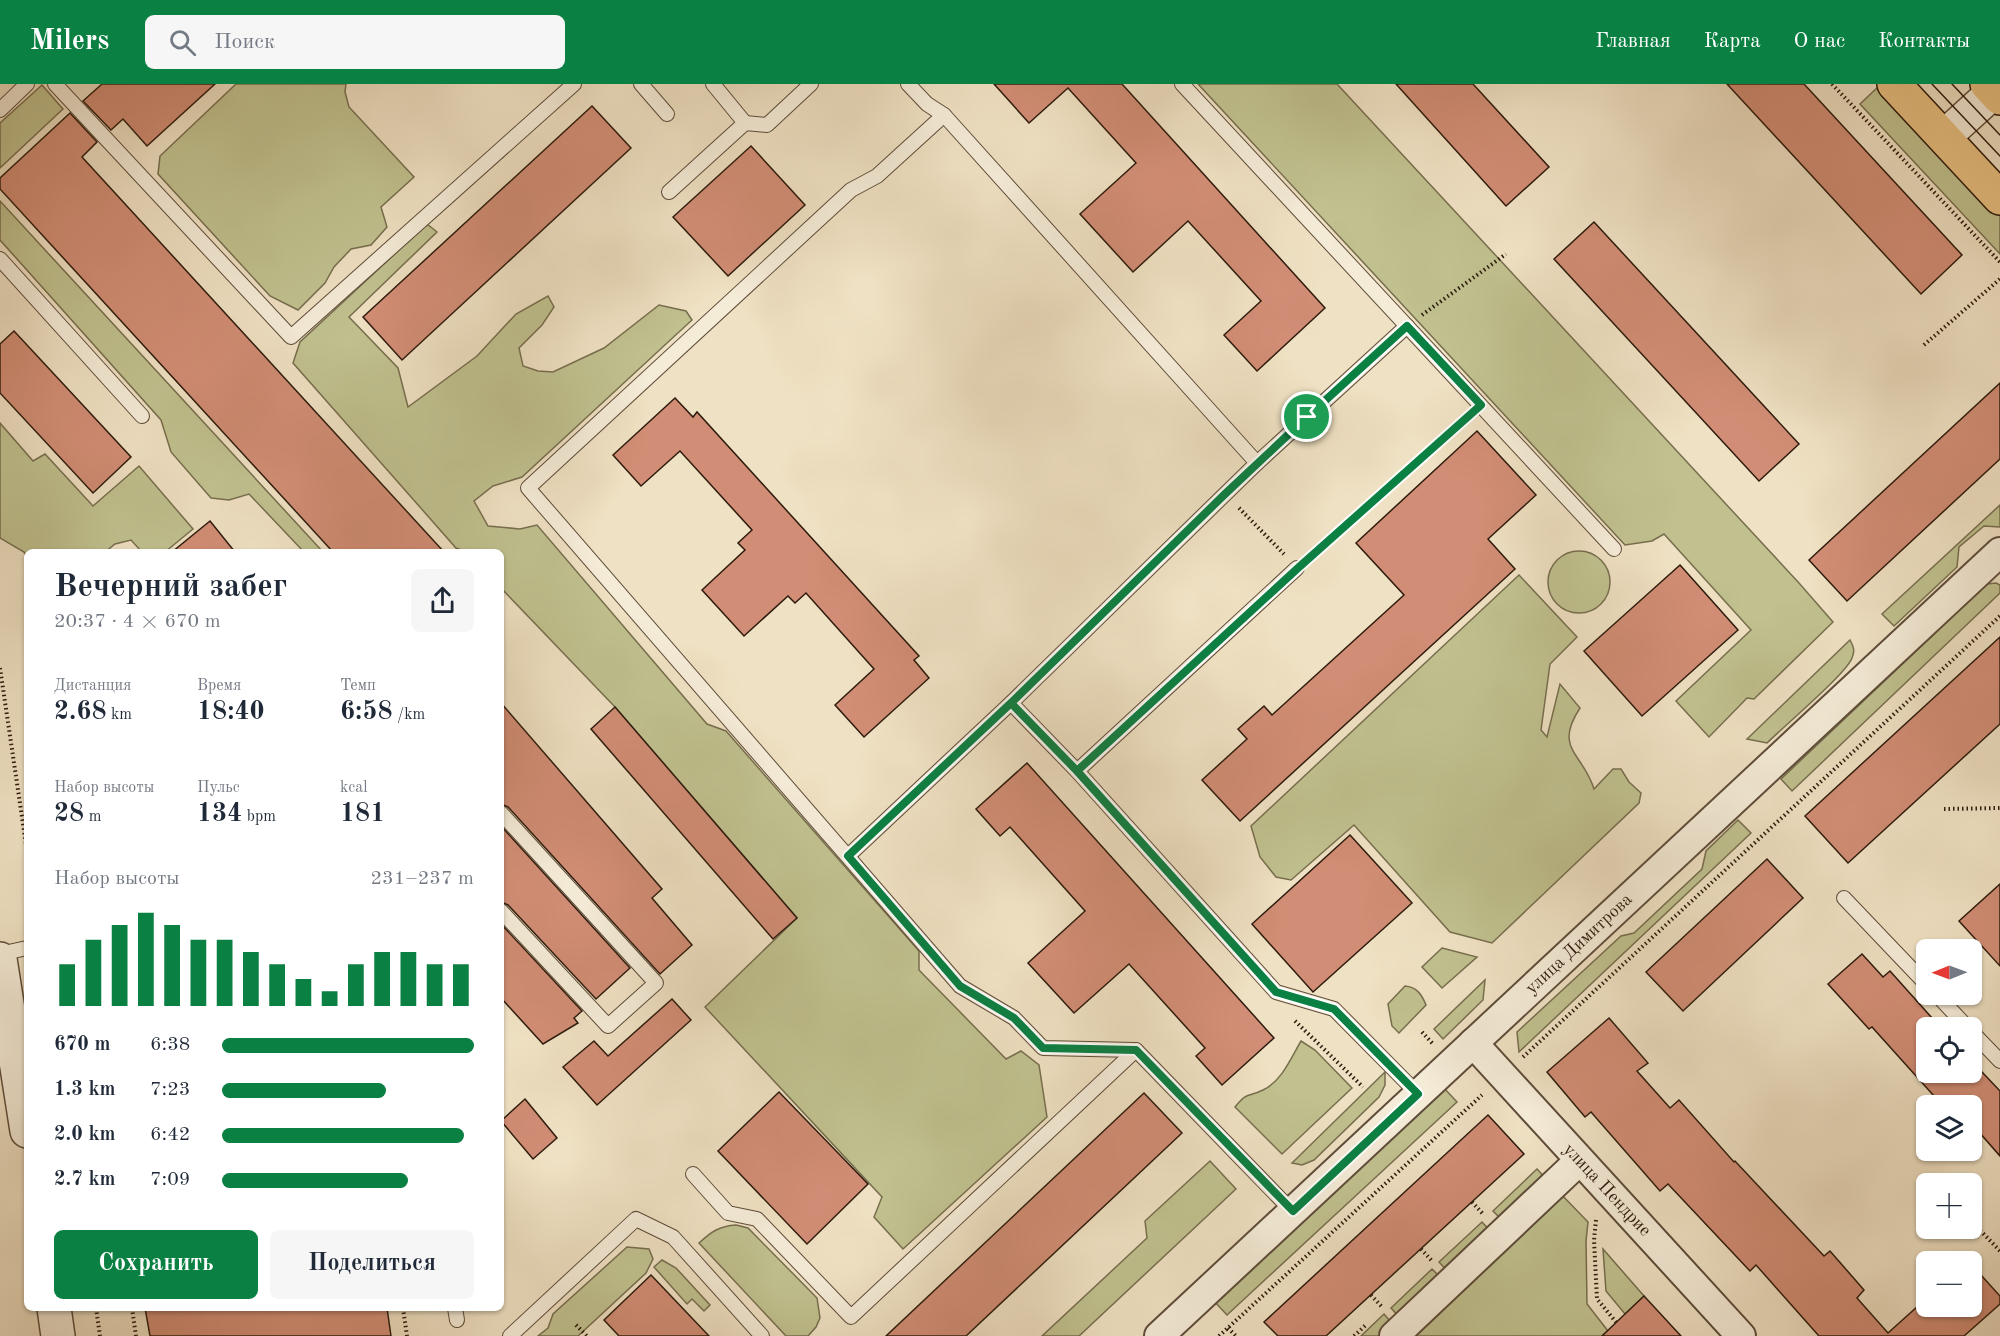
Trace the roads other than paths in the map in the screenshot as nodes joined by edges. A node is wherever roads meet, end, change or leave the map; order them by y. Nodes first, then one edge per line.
1 (27, 84) edge
2 (55, 84) edge
3 (574, 84) edge
4 (641, 84) edge
5 (712, 84) edge
6 (811, 84) edge
7 (908, 84) edge
8 (1182, 84) edge
9 (1894, 84) edge
10 (1995, 90) edge
11 (0, 110) edge
12 (667, 114) dead end
13 (944, 115) junction
14 (745, 123) junction
15 (1944, 137) junction
16 (669, 192) dead end
17 (2000, 198) edge
18 (0, 259) edge
19 (1407, 326) junction
20 (142, 416) dead end
21 (1257, 462) junction
22 (1614, 549) dead end
23 (2000, 552) edge
24 (1298, 568) road end
25 (1011, 703) junction
26 (1077, 771) junction
27 (504, 816) edge
28 (848, 856) junction
29 (1844, 898) dead end
30 (504, 914) edge
31 (24, 949) edge
32 (0, 956) edge
33 (1916, 974) edge
34 (1946, 1005) edge
35 (1958, 1017) edge
36 (1982, 1042) edge
37 (1473, 1043) junction
38 (1136, 1050) junction
39 (2000, 1061) edge
40 (23, 1072) edge
41 (1418, 1094) junction
42 (1579, 1161) junction
43 (693, 1174) dead end
44 (1293, 1211) junction
45 (54, 1311) edge
46 (1735, 1334) edge
47 (58, 1336) edge
48 (510, 1336) edge
49 (762, 1336) edge
50 (1159, 1336) edge
51 (1394, 1336) edge

1 - 11 lane
2 - 3 lane
4 - 12 lane
5 - 14 lane
6 - 14 lane
7 - 13 lane
8 - 19 lane
9 - 15 highway
10 - 15 street
13 - 21 lane
13 - 28 lane
14 - 16 lane
15 - 17 highway
18 - 20 lane
19 - 21 lane
19 - 22 lane
21 - 25 lane
23 - 37 street, улица Димитрова
24 - 26 lane
25 - 26 lane
25 - 28 lane
26 - 41 lane
27 - 30 lane
28 - 38 lane
29 - 33 lane
31 - 32 lane
32 - 40 street
34 - 35 lane
36 - 39 lane
37 - 41 street, улица Димитрова
37 - 42 street, улица Пендрие
38 - 43 lane
38 - 44 lane
41 - 44 street, улица Димитрова
42 - 46 street, улица Пендрие
42 - 51 street
44 - 50 street, улица Димитрова
45 - 47 street
48 - 49 lane

